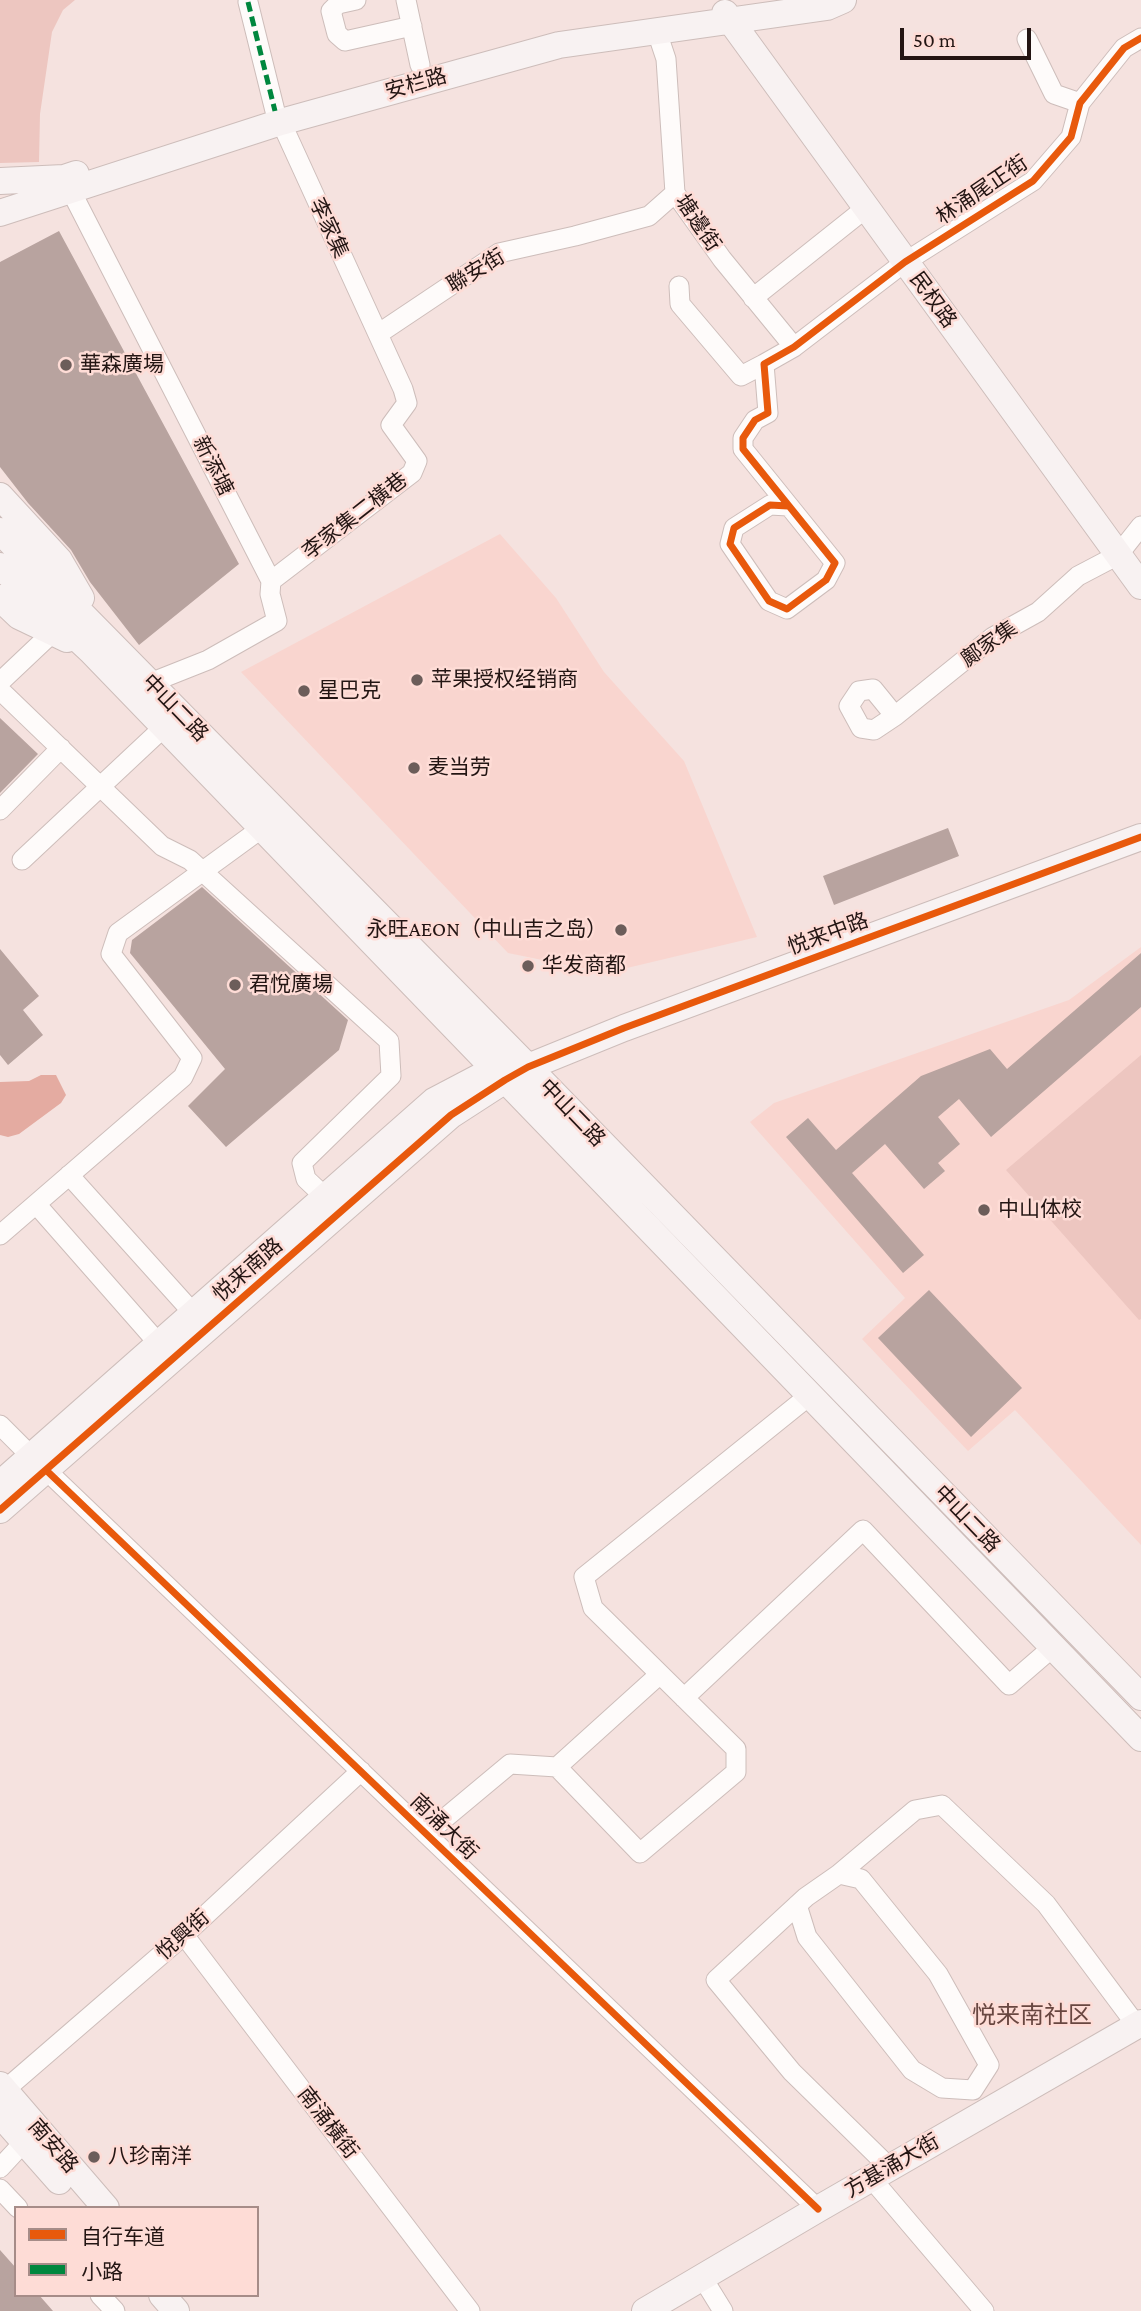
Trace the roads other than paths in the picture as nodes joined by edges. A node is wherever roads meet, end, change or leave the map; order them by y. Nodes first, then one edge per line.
1 (356, 0) edge
2 (406, 0) edge
3 (808, 0) edge
4 (843, 0) edge
5 (248, 2) dead end
6 (728, 18) junction
7 (412, 26) junction
8 (657, 32) junction
9 (1141, 38) edge
10 (1027, 39) dead end
11 (421, 65) junction
12 (1080, 103) junction
13 (278, 117) junction
14 (0, 181) edge
15 (70, 189) junction
16 (675, 193) junction
17 (866, 208) junction
18 (0, 213) edge
19 (905, 262) junction
20 (679, 286) dead end
21 (753, 298) junction
22 (378, 334) junction
23 (794, 347) junction
24 (764, 365) junction
25 (0, 496) edge
26 (788, 506) junction
27 (1141, 526) edge
28 (0, 531) edge
29 (1118, 555) junction
30 (0, 566) edge
31 (271, 581) junction
32 (1141, 586) edge
33 (0, 598) edge
34 (53, 632) junction
35 (96, 642) junction
36 (0, 682) edge
37 (150, 683) junction
38 (0, 690) edge
39 (895, 716) junction
40 (164, 727) junction
41 (61, 748) junction
42 (100, 787) junction
43 (0, 810) edge
44 (262, 828) junction
45 (1141, 829) edge
46 (1141, 837) edge
47 (22, 860) dead end
48 (202, 872) junction
49 (511, 1069) junction
50 (69, 1175) junction
51 (325, 1197) junction
52 (36, 1204) junction
53 (0, 1235) edge
54 (194, 1314) junction
55 (159, 1344) junction
56 (810, 1395) junction
57 (0, 1425) edge
58 (39, 1463) junction
59 (0, 1484) edge
60 (0, 1510) edge
61 (1053, 1647) junction
62 (660, 1674) junction
63 (1141, 1697) edge
64 (684, 1698) junction
65 (1141, 1738) edge
66 (557, 1767) junction
67 (361, 1771) junction
68 (426, 1834) junction
69 (839, 1874) junction
70 (797, 1905) junction
71 (184, 1935) junction
72 (1139, 2025) edge
73 (1, 2096) edge
74 (981, 2101) junction
75 (24, 2142) junction
76 (0, 2168) edge
77 (880, 2173) junction
78 (0, 2189) edge
79 (16, 2206) edge
80 (82, 2206) edge
81 (104, 2206) edge
82 (818, 2209) junction
83 (702, 2277) junction
84 (102, 2297) edge
85 (164, 2297) edge
86 (184, 2297) edge
87 (115, 2311) edge
88 (176, 2311) edge
89 (196, 2311) edge
90 (470, 2311) edge
91 (645, 2311) edge
92 (723, 2311) edge
93 (984, 2311) edge

1 - 7 street
2 - 7 street
3 - 6 main road, 安栏路
4 - 6 main road, 安栏路
5 - 13 street, 李家集
6 - 8 main road, 安栏路
6 - 11 main road, 安栏路
6 - 17 main road, 民权路
7 - 11 street
8 - 13 main road, 安栏路
8 - 16 street, 塘邊街
9 - 12 street, 林涌尾正街
10 - 12 street
11 - 13 main road, 安栏路
12 - 19 street, 林涌尾正街
13 - 14 main road, 安栏路
13 - 15 main road, 安栏路
13 - 22 street, 李家集
15 - 18 main road, 安栏路
15 - 31 street, 新添塘
16 - 21 street, 塘邊街
16 - 22 street, 聯安街
17 - 19 main road, 民权路
17 - 21 street
19 - 23 street, 林涌尾正街
19 - 29 main road, 民权路
20 - 24 street
21 - 23 street, 塘邊街
22 - 31 street, 李家集二橫巷
23 - 24 street, 林涌尾正街
24 - 26 street
25 - 35 main road
26 - 26 street
27 - 29 street
28 - 35 main road, 中山二路
29 - 32 main road, 民权路
29 - 39 street, 鄺家集
30 - 35 main road
31 - 37 street, 新添塘
33 - 34 main road
34 - 35 main road
34 - 36 street
35 - 37 main road, 中山二路
35 - 40 main road, 中山二路
37 - 49 main road, 中山二路
38 - 41 street
39 - 39 street, 鄺家集
40 - 42 street
40 - 44 main road, 中山二路
41 - 42 street
41 - 43 street
42 - 47 street
42 - 48 street
44 - 48 street
44 - 49 main road, 中山二路
45 - 49 main road, 悦来中路
46 - 49 main road, 悦来中路
48 - 50 street
48 - 51 street
49 - 51 main road, 悦来南路
49 - 56 main road, 中山二路
49 - 58 main road, 悦来南路
49 - 63 main road, 中山二路
50 - 52 street
50 - 54 street
51 - 54 main road, 悦来南路
52 - 53 street
52 - 55 street
54 - 55 main road, 悦来南路
55 - 58 main road, 悦来南路
56 - 61 main road, 中山二路
56 - 62 street
57 - 58 street, 南涌大街
58 - 59 main road, 悦来南路
58 - 60 main road, 悦来南路
58 - 67 street, 南涌大街
61 - 64 street
61 - 65 main road, 中山二路
62 - 64 street
62 - 66 street
64 - 66 street
66 - 68 street
67 - 68 street, 南涌大街
67 - 71 street, 悅興街
68 - 82 street, 南涌大街
69 - 70 street
69 - 72 street
69 - 74 street
70 - 74 street
70 - 77 street
71 - 73 street, 悅興街
71 - 90 street, 南涌橫街
72 - 74 main road, 方基涌大街
73 - 75 main road, 南安路
73 - 81 main road, 南安路
74 - 77 main road, 方基涌大街
75 - 76 street
75 - 80 main road, 南安路
77 - 82 main road, 方基涌大街
77 - 93 street
78 - 79 street
82 - 83 main road, 方基涌大街
83 - 91 main road, 方基涌大街
83 - 92 street
84 - 87 street
85 - 88 main road
86 - 89 main road

